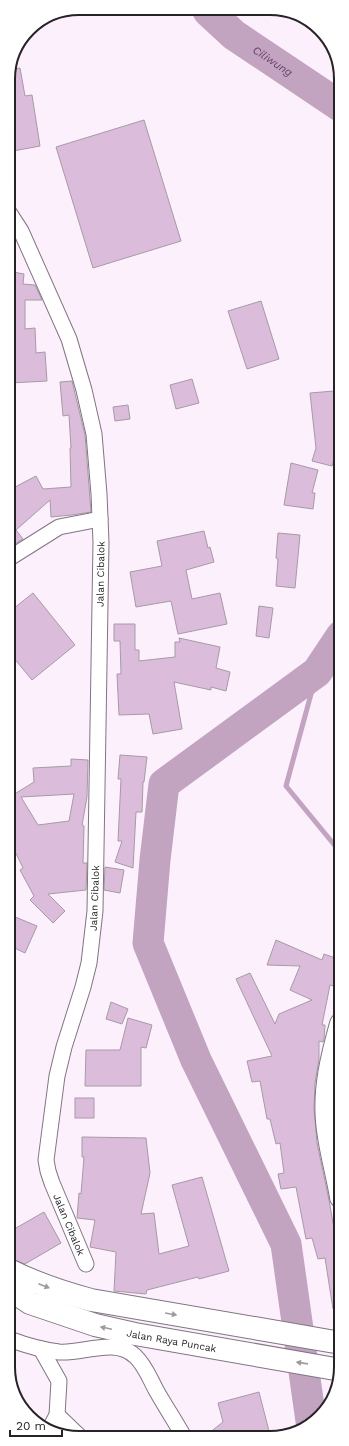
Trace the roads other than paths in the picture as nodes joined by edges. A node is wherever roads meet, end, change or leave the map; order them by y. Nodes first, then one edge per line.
1 (15, 223) edge
2 (100, 519) junction
3 (15, 555) edge
4 (334, 1048) edge
5 (334, 1164) edge
6 (86, 1264) dead end
7 (15, 1273) edge
8 (15, 1293) edge
9 (15, 1341) edge
10 (334, 1342) edge
11 (41, 1349) junction
12 (334, 1369) edge
13 (57, 1415) junction
14 (52, 1425) edge
15 (73, 1431) edge
16 (181, 1431) edge

1 - 2 street, Jalan Cibalok
2 - 3 street
2 - 6 street, Jalan Cibalok
4 - 5 main road
7 -> 10 main road
12 -> 8 main road, Jalan Raya Puncak
9 - 11 street
11 - 13 street
11 - 16 street
13 - 14 street
13 - 15 street

